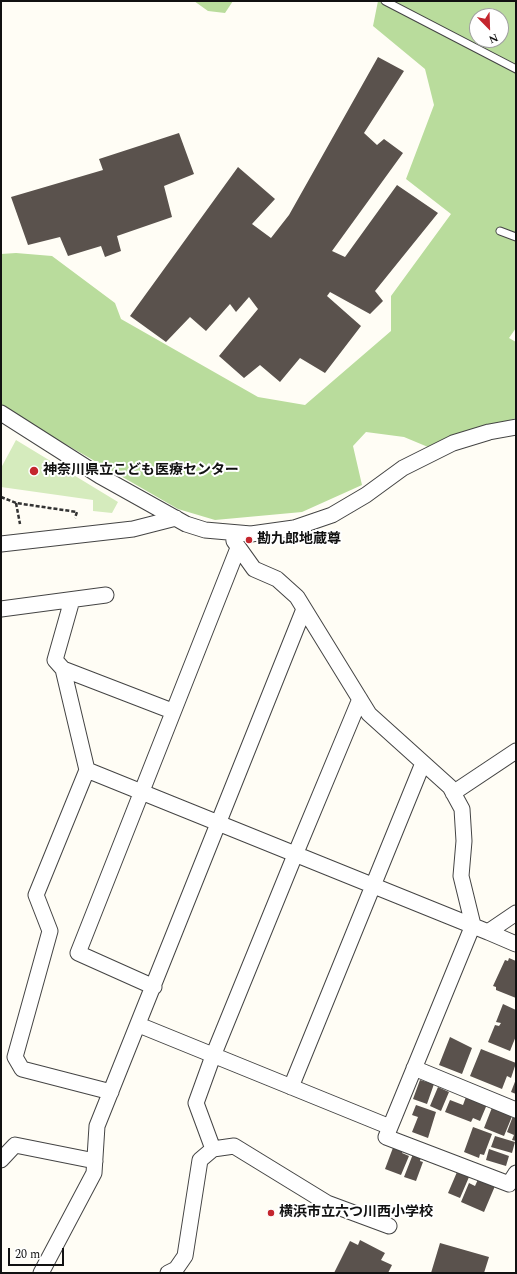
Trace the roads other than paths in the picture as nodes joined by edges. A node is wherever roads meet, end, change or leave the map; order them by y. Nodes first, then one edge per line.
1 (385, 1) edge
2 (516, 69) edge
3 (500, 231) dead end
4 (516, 237) edge
5 (1, 413) edge
6 (516, 427) edge
7 (176, 518) junction
8 (233, 533) junction
9 (1, 544) edge
10 (238, 548) junction
11 (106, 595) dead end
12 (72, 600) junction
13 (1, 609) edge
14 (304, 609) junction
15 (63, 669) junction
16 (360, 699) junction
17 (172, 711) junction
18 (516, 752) edge
19 (423, 763) junction
20 (87, 770) junction
21 (141, 793) junction
22 (453, 793) junction
23 (219, 824) junction
24 (295, 854) junction
25 (373, 885) junction
26 (516, 913) edge
27 (473, 925) junction
28 (488, 932) junction
29 (516, 944) edge
30 (154, 986) junction
31 (139, 1026) junction
32 (213, 1056) junction
33 (414, 1068) junction
34 (291, 1087) junction
35 (111, 1092) junction
36 (516, 1110) edge
37 (390, 1127) junction
38 (213, 1149) junction
39 (1, 1160) edge
40 (95, 1161) junction
41 (516, 1173) edge
42 (389, 1226) dead end
43 (41, 1273) edge
44 (168, 1273) edge

1 - 2 lane
3 - 4 lane
5 - 7 street
6 - 8 street
7 - 8 street
7 - 9 street
8 - 10 street
10 - 14 street
10 - 17 street
11 - 12 street
12 - 13 street
12 - 15 street
14 - 16 street
14 - 23 street
15 - 17 street
15 - 20 street
16 - 19 street
16 - 24 street
17 - 21 street
18 - 22 street
19 - 22 street
19 - 25 street
20 - 21 street
20 - 35 street
21 - 23 street
21 - 30 street
22 - 27 street
23 - 24 street
23 - 30 street
24 - 25 street
24 - 32 street
25 - 27 street
25 - 34 street
26 - 28 street
27 - 28 street
27 - 33 street
28 - 29 street
30 - 31 street
31 - 32 street
31 - 35 street
32 - 34 street
32 - 38 street
33 - 36 street
33 - 37 street
34 - 37 street
35 - 40 street
37 - 41 street
38 - 42 street
38 - 44 street
39 - 40 street
40 - 43 street

